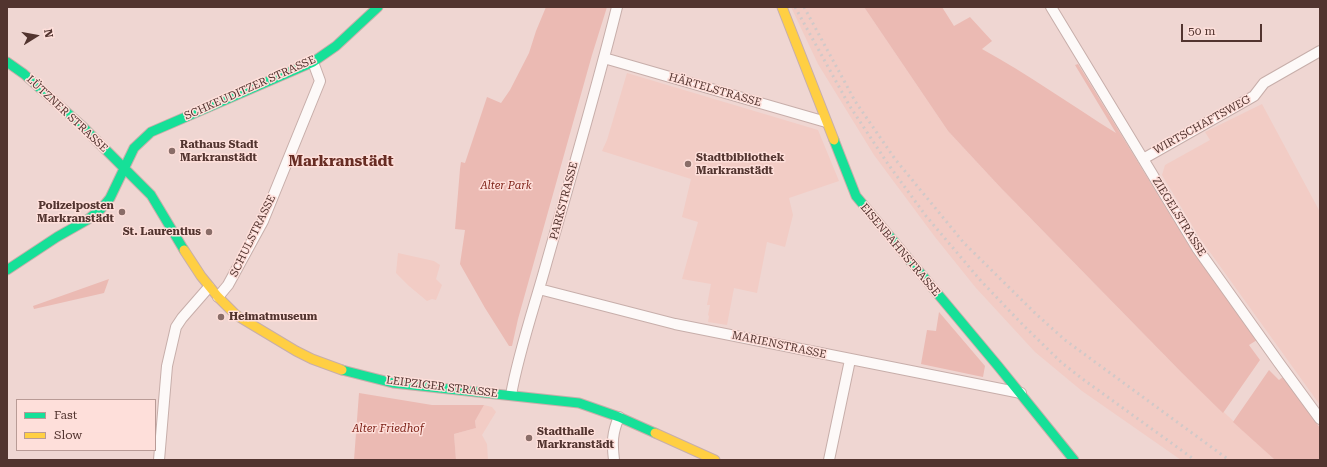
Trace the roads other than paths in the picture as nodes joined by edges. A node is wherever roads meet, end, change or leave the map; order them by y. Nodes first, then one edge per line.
1 (378, 7) edge
2 (617, 7) edge
3 (782, 7) edge
4 (1051, 7) edge
5 (1320, 51) edge
6 (604, 58) junction
7 (7, 62) edge
8 (312, 62) junction
9 (826, 122) junction
10 (1143, 159) junction
11 (125, 169) junction
12 (7, 270) edge
13 (209, 287) junction
14 (540, 289) junction
15 (218, 297) junction
16 (850, 360) junction
17 (1021, 394) junction
18 (511, 395) junction
19 (619, 417) junction
20 (1320, 419) edge
21 (159, 460) edge
22 (614, 460) edge
23 (715, 460) edge
24 (829, 460) edge
25 (1074, 460) edge

1 - 8 main road, SCHKEUDITZER STRASSE
2 - 6 street, PARKSTRASSE
3 - 9 main road, EISENBAHNSTRASSE
4 - 10 street, ZIEGELSTRASSE
5 - 10 street, WIRTSCHAFTSWEG
6 - 9 street, HÄRTELSTRASSE
6 - 14 street, PARKSTRASSE
7 - 11 main road, LÜTZNER STRASSE
8 - 11 main road, SCHKEUDITZER STRASSE
8 - 15 street, SCHULSTRASSE
9 - 17 main road, EISENBAHNSTRASSE
10 - 20 street, ZIEGELSTRASSE
11 - 12 main road, SCHKEUDITZER STRASSE
11 - 13 main road, LEIPZIGER STRASSE
13 - 15 main road, LEIPZIGER STRASSE
13 - 21 street
14 - 16 street, MARIENSTRASSE
14 - 18 street, PARKSTRASSE
15 - 18 main road, LEIPZIGER STRASSE
16 - 17 street, MARIENSTRASSE
16 - 24 street
17 - 25 main road, EISENBAHNSTRASSE
18 - 19 main road, LEIPZIGER STRASSE
19 - 22 street
19 - 23 main road, LEIPZIGER STRASSE

